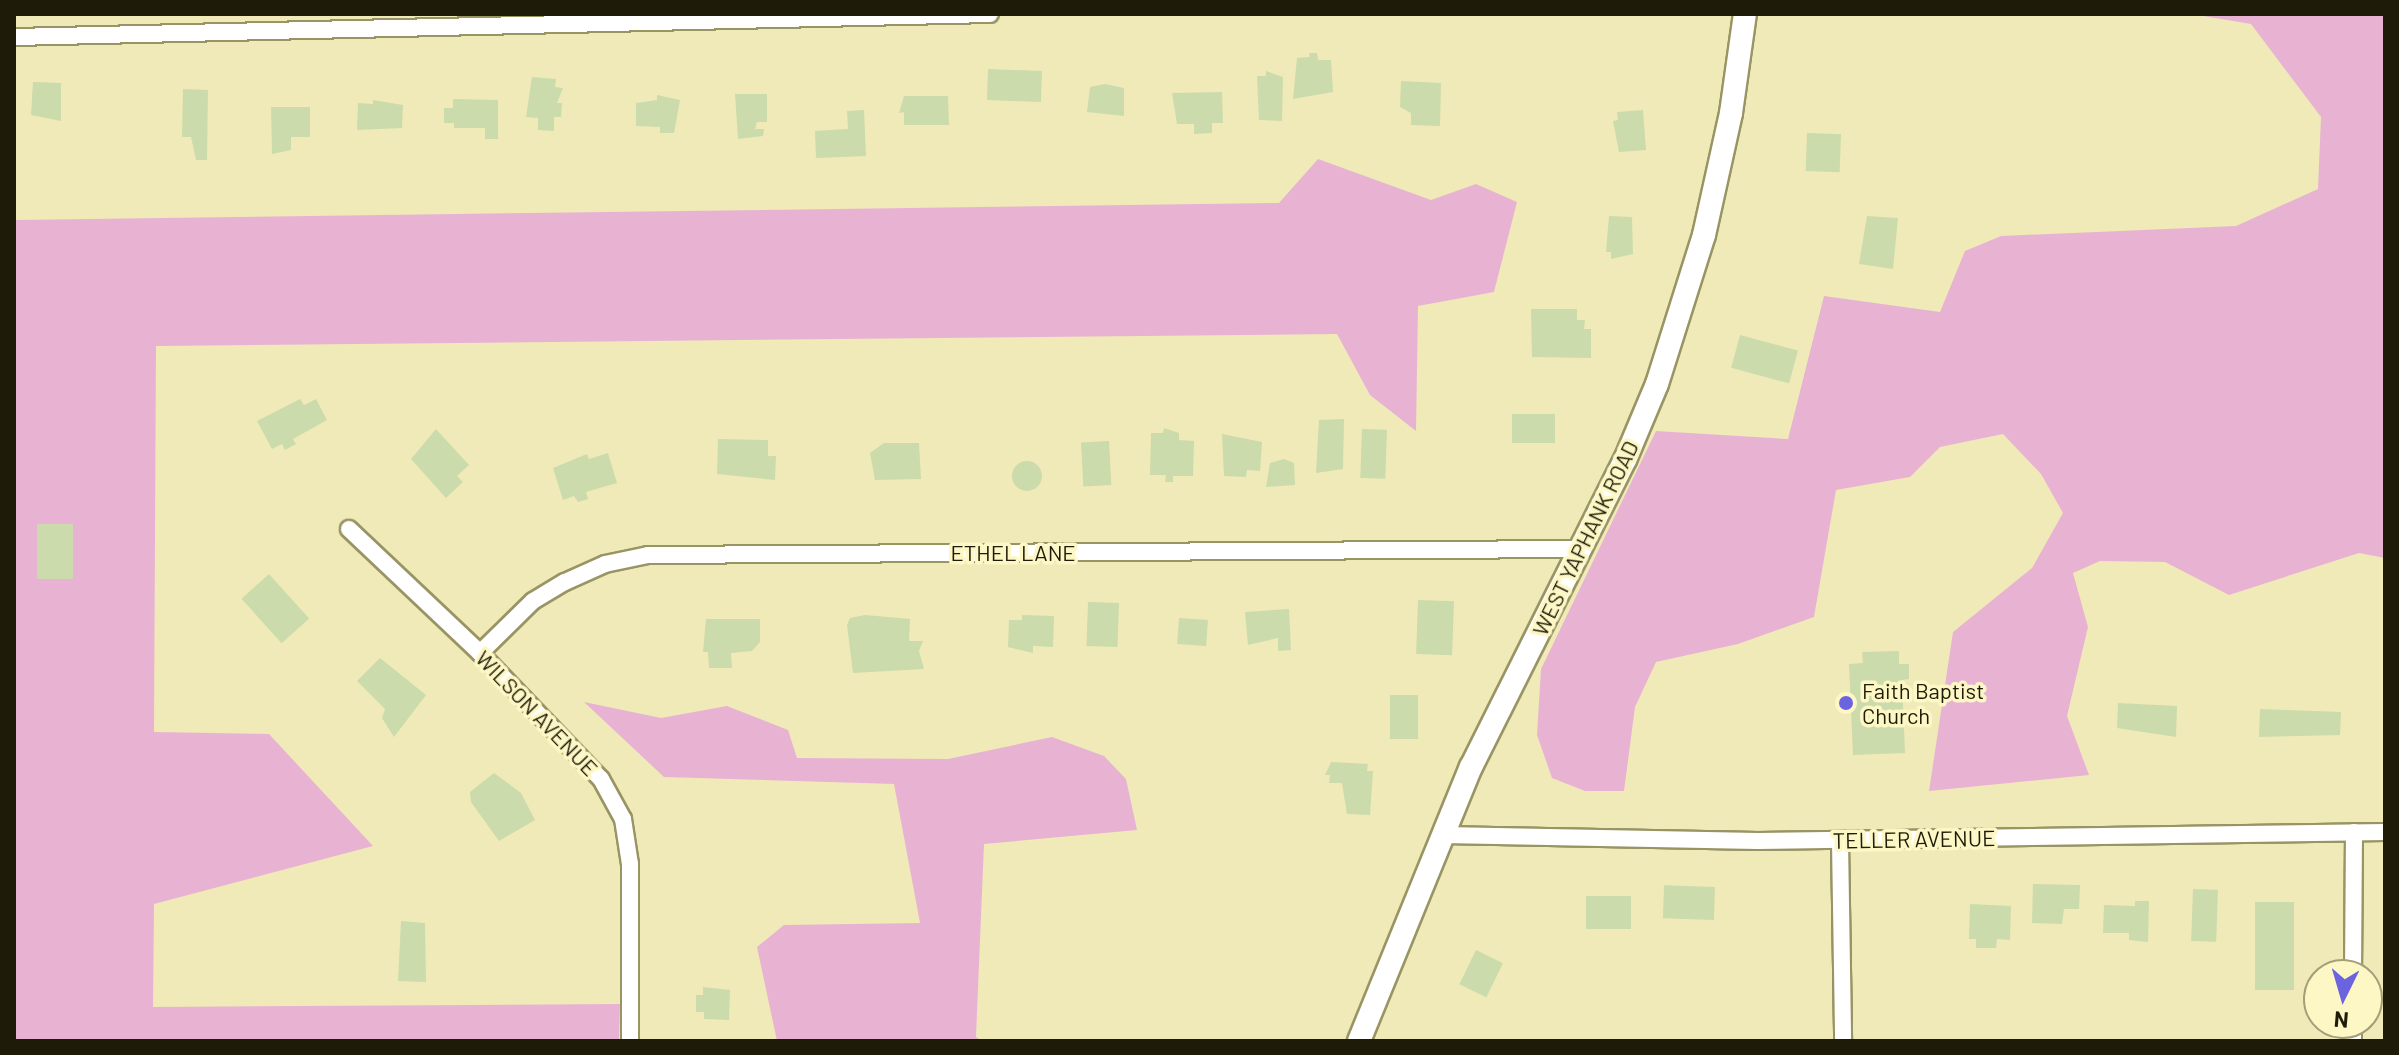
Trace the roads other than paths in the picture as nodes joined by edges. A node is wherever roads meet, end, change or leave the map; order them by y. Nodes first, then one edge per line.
1 (990, 14) edge
2 (1745, 14) edge
3 (14, 37) edge
4 (349, 529) dead end
5 (1577, 549) junction
6 (480, 653) junction
7 (2354, 832) junction
8 (2385, 832) edge
9 (1443, 835) junction
10 (1840, 841) junction
11 (2353, 959) edge
12 (630, 1041) edge
13 (1359, 1041) edge
14 (1843, 1041) edge

1 - 3 street
2 - 5 street, WEST YAPHANK ROAD
4 - 6 street, WILSON AVENUE
5 - 6 street, ETHEL LANE
5 - 9 street, WEST YAPHANK ROAD
6 - 12 street, WILSON AVENUE
7 - 8 street, TELLER AVENUE
7 - 10 street, TELLER AVENUE
7 - 11 street
9 - 10 street, TELLER AVENUE
9 - 13 street, WEST YAPHANK ROAD
10 - 14 street

